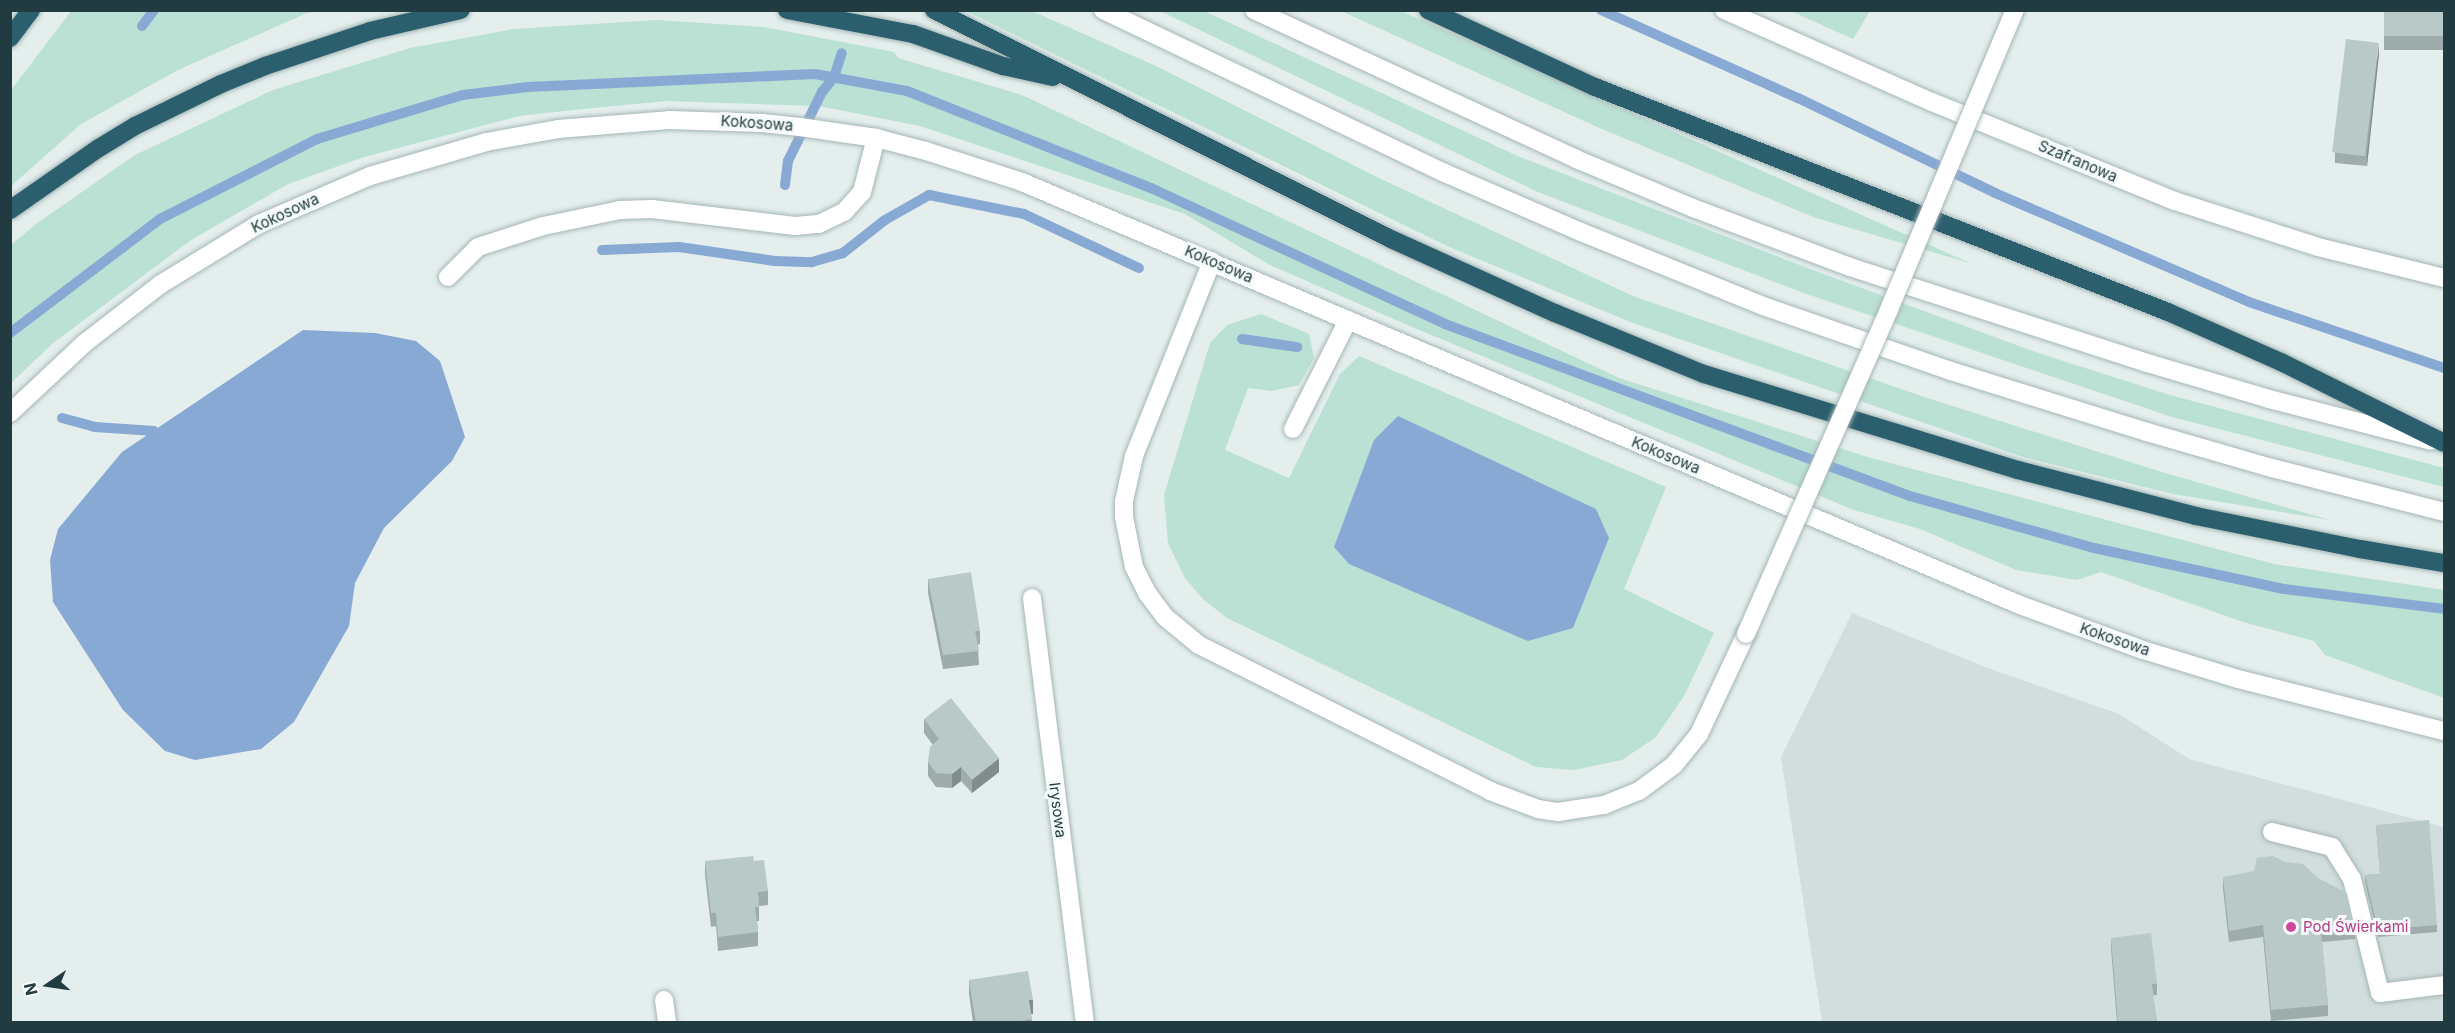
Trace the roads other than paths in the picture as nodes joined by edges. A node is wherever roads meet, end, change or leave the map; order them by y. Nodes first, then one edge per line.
1 (31, 10) edge
2 (461, 10) edge
3 (788, 10) edge
4 (934, 10) edge
5 (1103, 10) edge
6 (1254, 10) edge
7 (1428, 10) edge
8 (1724, 10) edge
9 (2015, 10) edge
10 (10, 38) edge
11 (1083, 84) junction
12 (876, 138) junction
13 (10, 210) edge
14 (1212, 261) junction
15 (448, 278) dead end
16 (2445, 278) edge
17 (1348, 320) junction
18 (10, 413) edge
19 (1293, 429) dead end
20 (2445, 444) edge
21 (2445, 512) edge
22 (2445, 563) edge
23 (1032, 597) dead end
24 (2445, 731) edge
25 (2272, 832) dead end
26 (2445, 985) edge
27 (664, 1000) dead end
28 (667, 1023) edge
29 (1085, 1023) edge

1 - 10 highway
2 - 13 highway
3 - 11 highway
4 - 11 highway
5 - 21 street
6 - 20 street
7 - 20 highway
8 - 16 street, Szafranowa
9 - 14 street, bridge
11 - 22 highway
12 - 14 street, Kokosowa
12 - 15 street
12 - 18 street, Kokosowa
14 - 17 street, Kokosowa
17 - 19 street
17 - 24 street, Kokosowa
23 - 29 street, Irysowa
25 - 26 street
27 - 28 street

